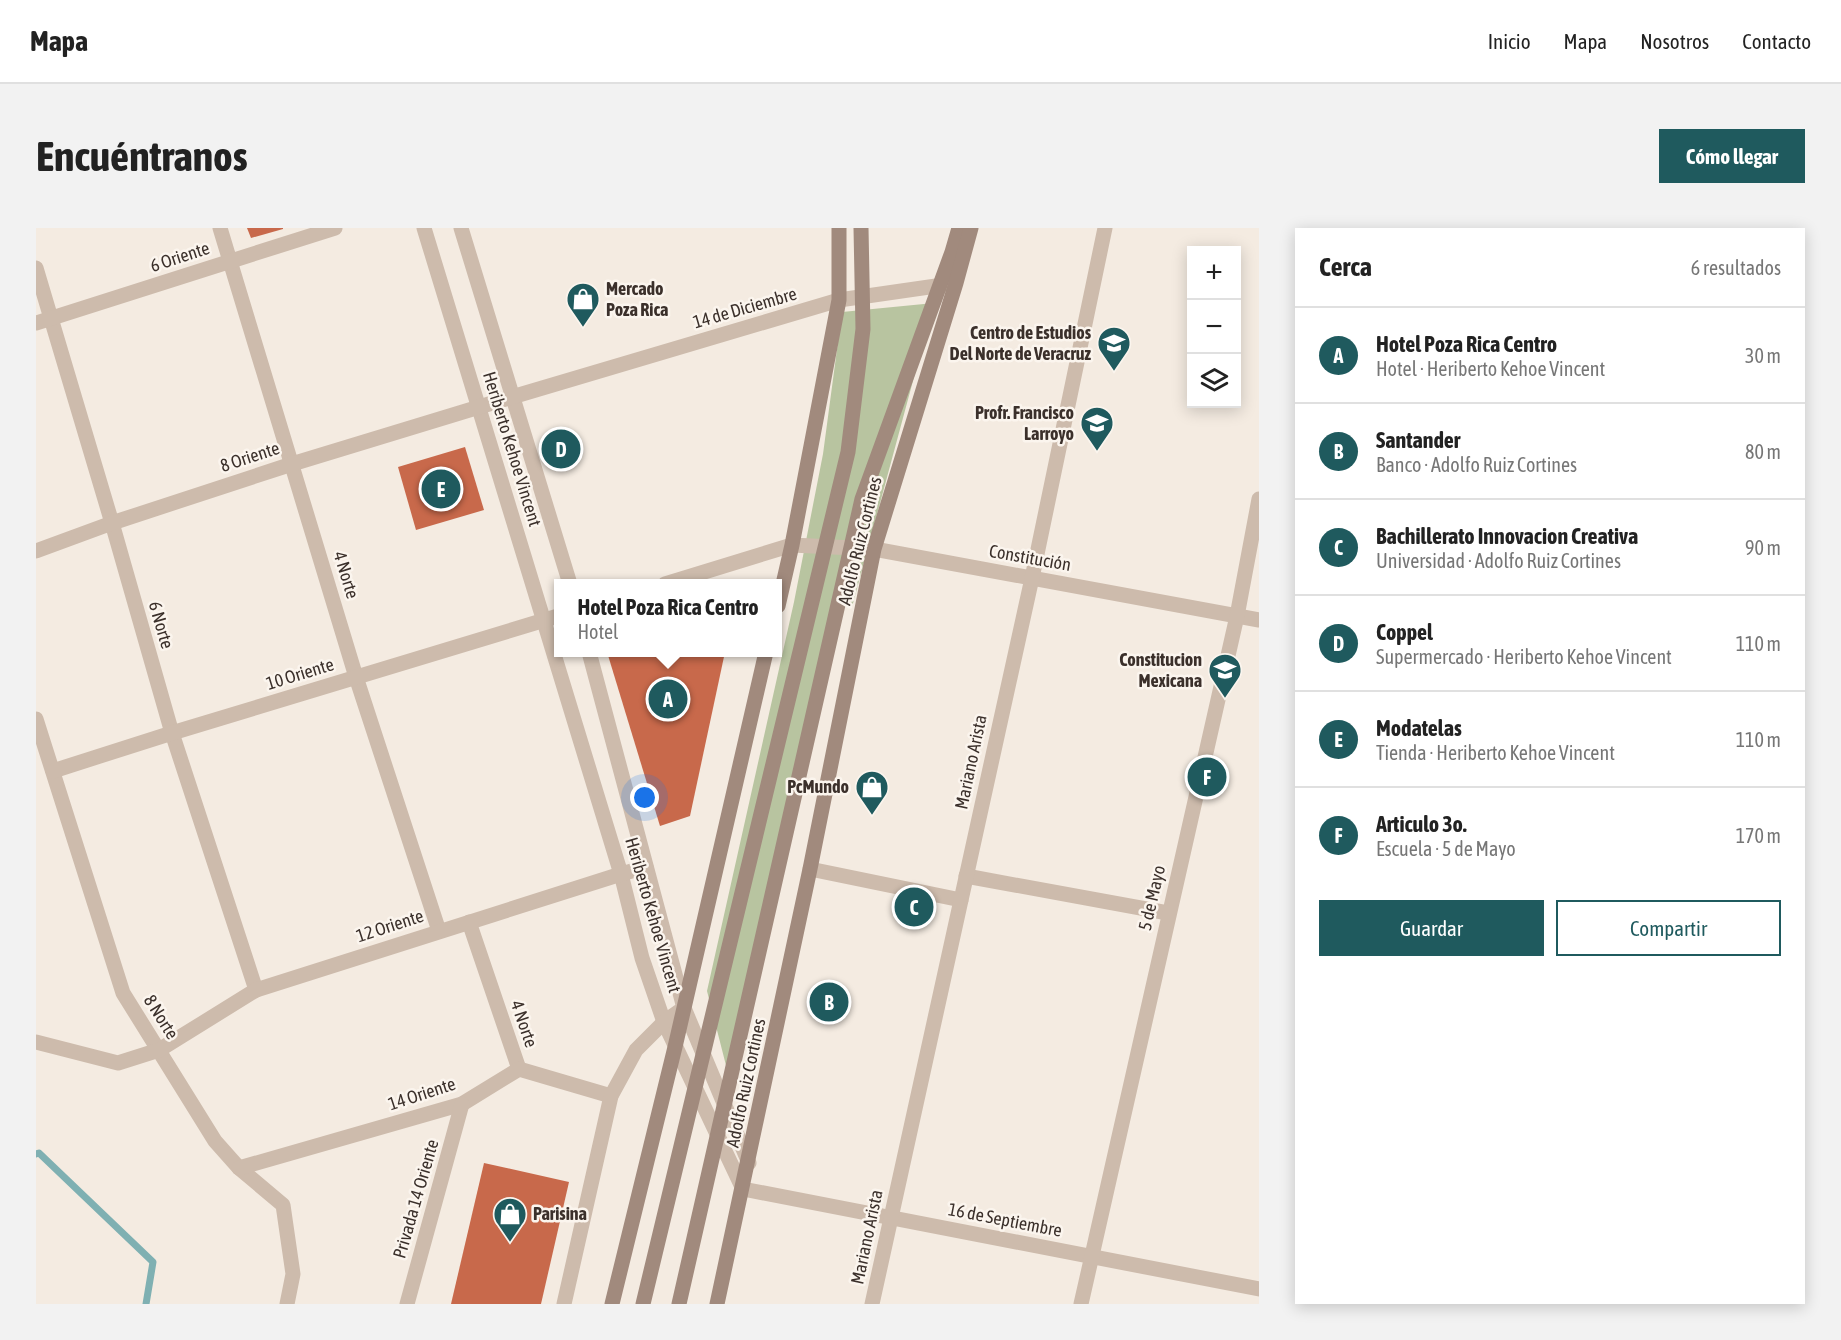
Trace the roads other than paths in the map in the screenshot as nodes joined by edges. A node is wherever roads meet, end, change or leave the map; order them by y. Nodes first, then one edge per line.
1 (220, 228) edge
2 (334, 228) edge
3 (424, 228) edge
4 (461, 228) edge
5 (839, 228) edge
6 (861, 228) edge
7 (959, 228) edge
8 (971, 228) edge
9 (1105, 228) edge
10 (230, 262) junction
11 (36, 268) edge
12 (956, 283) junction
13 (839, 300) junction
14 (51, 318) junction
15 (36, 323) edge
16 (512, 397) junction
17 (479, 408) junction
18 (292, 464) junction
19 (1259, 499) edge
20 (112, 523) junction
21 (792, 544) junction
22 (874, 549) junction
23 (36, 551) edge
24 (1032, 578) junction
25 (568, 579) edge
26 (681, 579) edge
27 (782, 585) edge
28 (1237, 616) junction
29 (551, 618) edge
30 (1259, 620) edge
31 (562, 657) edge
32 (591, 657) edge
33 (765, 657) edge
34 (356, 677) junction
35 (36, 719) edge
36 (172, 733) junction
37 (53, 771) junction
38 (646, 867) junction
39 (810, 869) junction
40 (621, 874) junction
41 (966, 876) junction
42 (961, 900) junction
43 (1168, 913) junction
44 (469, 922) junction
45 (439, 931) junction
46 (255, 990) junction
47 (684, 1008) junction
48 (664, 1022) junction
49 (36, 1042) edge
50 (675, 1047) junction
51 (159, 1050) junction
52 (519, 1069) junction
53 (611, 1096) junction
54 (462, 1104) junction
55 (749, 1162) junction
56 (239, 1168) junction
57 (743, 1189) junction
58 (891, 1217) junction
59 (1091, 1256) junction
60 (1259, 1289) edge
61 (287, 1304) edge
62 (407, 1304) edge
63 (564, 1304) edge
64 (612, 1304) edge
65 (643, 1304) edge
66 (679, 1304) edge
67 (717, 1304) edge
68 (872, 1304) edge
69 (1081, 1304) edge

1 - 10 street, 4 Norte
2 - 10 street, 6 Oriente
3 - 17 street, Heriberto Kehoe Vincent
4 - 16 street, Heriberto Kehoe Vincent
5 - 13 main road
6 - 65 main road
7 - 66 main road
8 - 12 main road, Adolfo Ruiz Cortines
9 - 24 street, Mariano Arista
10 - 14 street, 6 Oriente
10 - 18 street, 4 Norte
11 - 14 street, 6 Norte
12 - 13 street, 14 de Diciembre
12 - 22 main road, Adolfo Ruiz Cortines
13 - 16 street, 14 de Diciembre
13 - 21 main road
14 - 15 street, 6 Oriente
14 - 20 street, 6 Norte
16 - 17 street, 14 de Diciembre
16 - 25 street, Heriberto Kehoe Vincent
17 - 18 street, 8 Oriente
17 - 29 street, Heriberto Kehoe Vincent
18 - 20 street, 8 Oriente
18 - 34 street, 4 Norte
19 - 28 street, 5 de Mayo
20 - 23 street, 8 Oriente
20 - 36 street, 6 Norte
21 - 22 street, Constitución
21 - 26 street
21 - 27 main road
22 - 24 street, Constitución
22 - 39 main road, Adolfo Ruiz Cortines
24 - 28 street, Constitución
24 - 41 street, Mariano Arista
28 - 30 street, Constitución
28 - 43 street, 5 de Mayo
29 - 34 street, 10 Oriente
31 - 40 street, Heriberto Kehoe Vincent
32 - 38 street, Heriberto Kehoe Vincent
33 - 47 main road
34 - 36 street, 10 Oriente
34 - 45 street, 4 Norte
35 - 37 street, 8 Norte
36 - 37 street, 10 Oriente
36 - 46 street, 6 Norte
37 - 51 street, 8 Norte
38 - 40 street, 12 Oriente
38 - 47 street, Heriberto Kehoe Vincent
39 - 42 street
39 - 55 main road, Adolfo Ruiz Cortines
40 - 44 street, 12 Oriente
40 - 48 street, Heriberto Kehoe Vincent
41 - 42 street, Mariano Arista
41 - 43 street
42 - 58 street, Mariano Arista
43 - 59 street, 5 de Mayo
44 - 45 street, 12 Oriente
44 - 52 street, 4 Norte
45 - 46 street, 12 Oriente
46 - 51 street, 12 Oriente
47 - 48 street
47 - 50 main road
47 - 55 street, Heriberto Kehoe Vincent
48 - 50 street, Heriberto Kehoe Vincent
48 - 53 street
49 - 51 street, 12 Oriente
50 - 57 street, Heriberto Kehoe Vincent
50 - 64 main road
51 - 56 street, 8 Norte
52 - 53 street
52 - 54 street, 14 Oriente
53 - 63 street
54 - 56 street, 14 Oriente
54 - 62 street, Privada 14 Oriente
55 - 57 main road, Adolfo Ruiz Cortines
56 - 61 street, 8 Norte
57 - 58 street, 16 de Septiembre
57 - 67 main road, Adolfo Ruiz Cortines
58 - 59 street, 16 de Septiembre
58 - 68 street, Mariano Arista
59 - 60 street, 16 de Septiembre
59 - 69 street, 5 de Mayo

